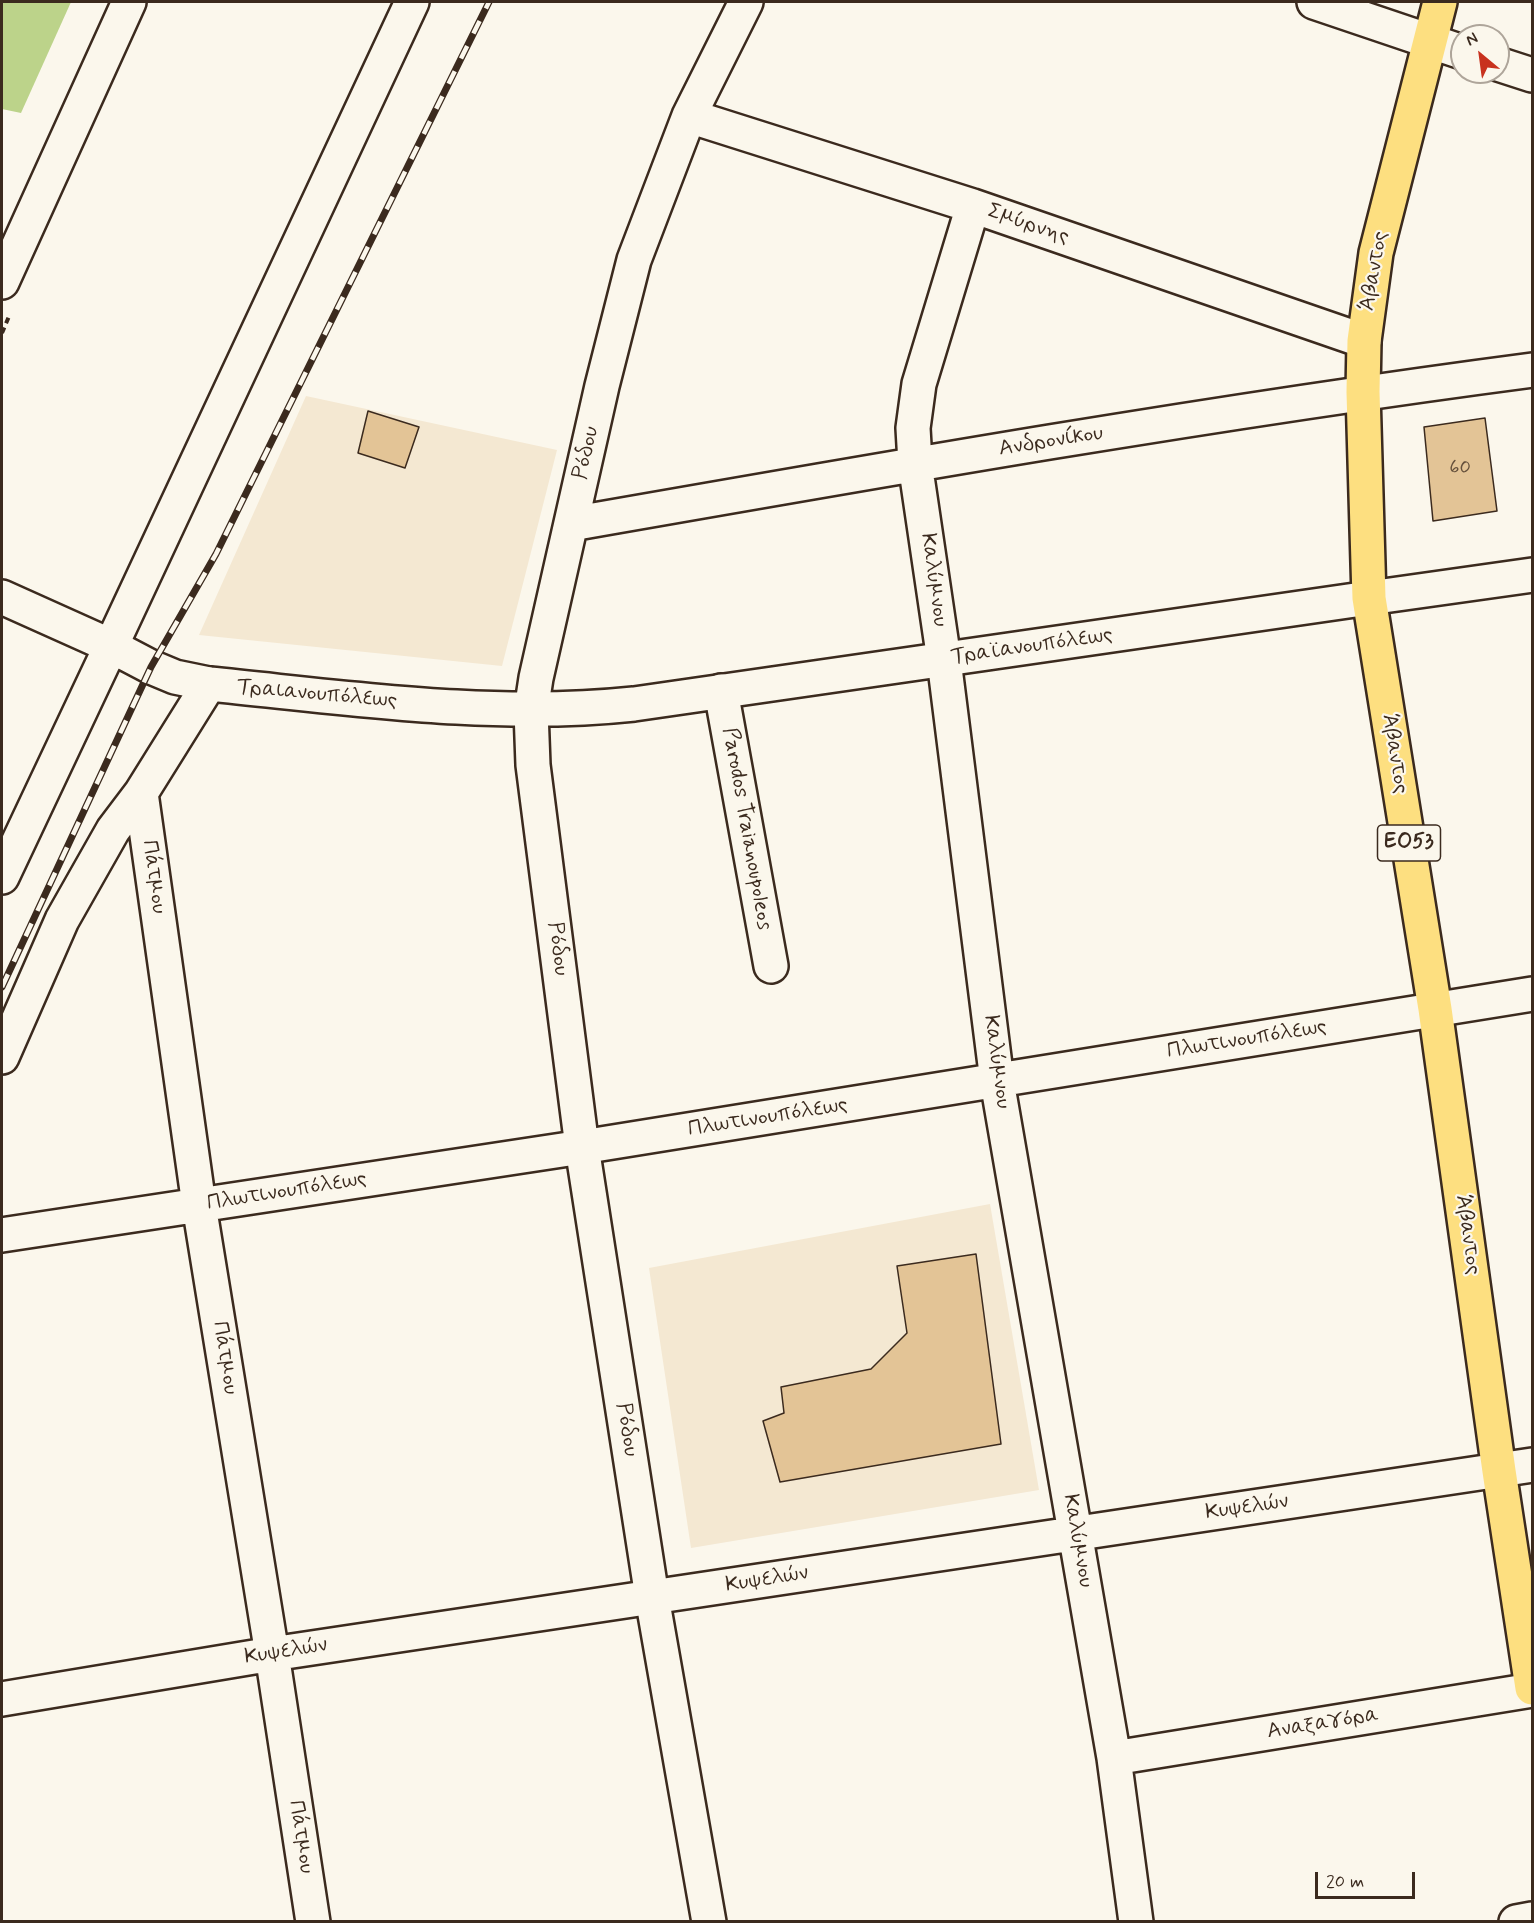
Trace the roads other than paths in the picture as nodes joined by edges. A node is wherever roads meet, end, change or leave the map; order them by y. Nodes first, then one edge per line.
1 (129, 2) edge
2 (412, 2) edge
3 (746, 2) edge
4 (1314, 2) edge
5 (1440, 2) edge
6 (1429, 42) junction
7 (1450, 48) edge
8 (1510, 68) edge
9 (1533, 75) edge
10 (689, 116) junction
11 (973, 206) junction
12 (2, 282) edge
13 (1364, 341) junction
14 (1533, 370) edge
15 (1363, 392) junction
16 (915, 463) junction
17 (571, 524) junction
18 (1533, 575) edge
19 (2, 597) edge
20 (1370, 598) junction
21 (111, 646) junction
22 (944, 660) junction
23 (209, 684) junction
24 (721, 691) junction
25 (531, 711) junction
26 (141, 793) junction
27 (2, 877) edge
28 (771, 966) dead end
29 (1533, 994) edge
30 (1436, 1009) junction
31 (2, 1057) edge
32 (997, 1081) junction
33 (582, 1147) junction
34 (199, 1205) junction
35 (2, 1235) edge
36 (1533, 1465) edge
37 (1499, 1470) junction
38 (1076, 1533) junction
39 (652, 1597) junction
40 (272, 1654) junction
41 (1533, 1689) edge
42 (2, 1699) edge
43 (1114, 1758) junction
44 (1533, 1919) edge
45 (313, 1922) edge
46 (709, 1922) edge
47 (1136, 1922) edge
48 (1516, 1922) edge

1 - 12 street
2 - 21 street
3 - 10 street, Ρόδου
4 - 6 street
5 - 6 main road, Άβαντος / ΕΟ53
6 - 7 street
6 - 13 main road, Άβαντος / ΕΟ53
8 - 9 street
10 - 11 street, Σμύρνης
10 - 17 street, Ρόδου
11 - 13 street, Σμύρνης
11 - 16 street, Καλύμνου
13 - 15 main road, Άβαντος / ΕΟ53
14 - 15 street, Ανδρονίκου
15 - 16 street, Ανδρονίκου
15 - 20 main road, Άβαντος / ΕΟ53
16 - 17 street, Ανδρονίκου
16 - 22 street, Καλύμνου
17 - 25 street, Ρόδου
18 - 20 street, Τραϊανουπόλεως
19 - 21 street, Τραιανουπόλεως
20 - 22 street, Τραϊανουπόλεως
20 - 30 main road, Άβαντος / ΕΟ53
21 - 23 street, Τραιανουπόλεως
21 - 27 street
22 - 24 street, Τραϊανουπόλεως
22 - 32 street, Καλύμνου
23 - 25 street, Τραιανουπόλεως
23 - 26 street
24 - 25 street, Τραϊανουπόλεως
24 - 28 street, Parodos Traianoupoleos
25 - 33 street, Ρόδου
26 - 31 street
26 - 34 street, Πάτμου
29 - 30 street, Πλωτινουπόλεως
30 - 32 street, Πλωτινουπόλεως
30 - 37 main road, Άβαντος / ΕΟ53
32 - 33 street, Πλωτινουπόλεως
32 - 38 street, Καλύμνου
33 - 34 street, Πλωτινουπόλεως
33 - 39 street, Ρόδου
34 - 35 street, Πλωτινουπόλεως
34 - 40 street, Πάτμου
36 - 37 street, Κυψελών
37 - 38 street, Κυψελών
37 - 41 main road, Άβαντος / ΕΟ53
38 - 39 street, Κυψελών
38 - 43 street, Καλύμνου
39 - 40 street, Κυψελών
39 - 46 street, Ρόδου
40 - 42 street, Κυψελών
40 - 45 street, Πάτμου
41 - 43 street, Αναξαγόρα
43 - 47 street, Καλύμνου
44 - 48 street

